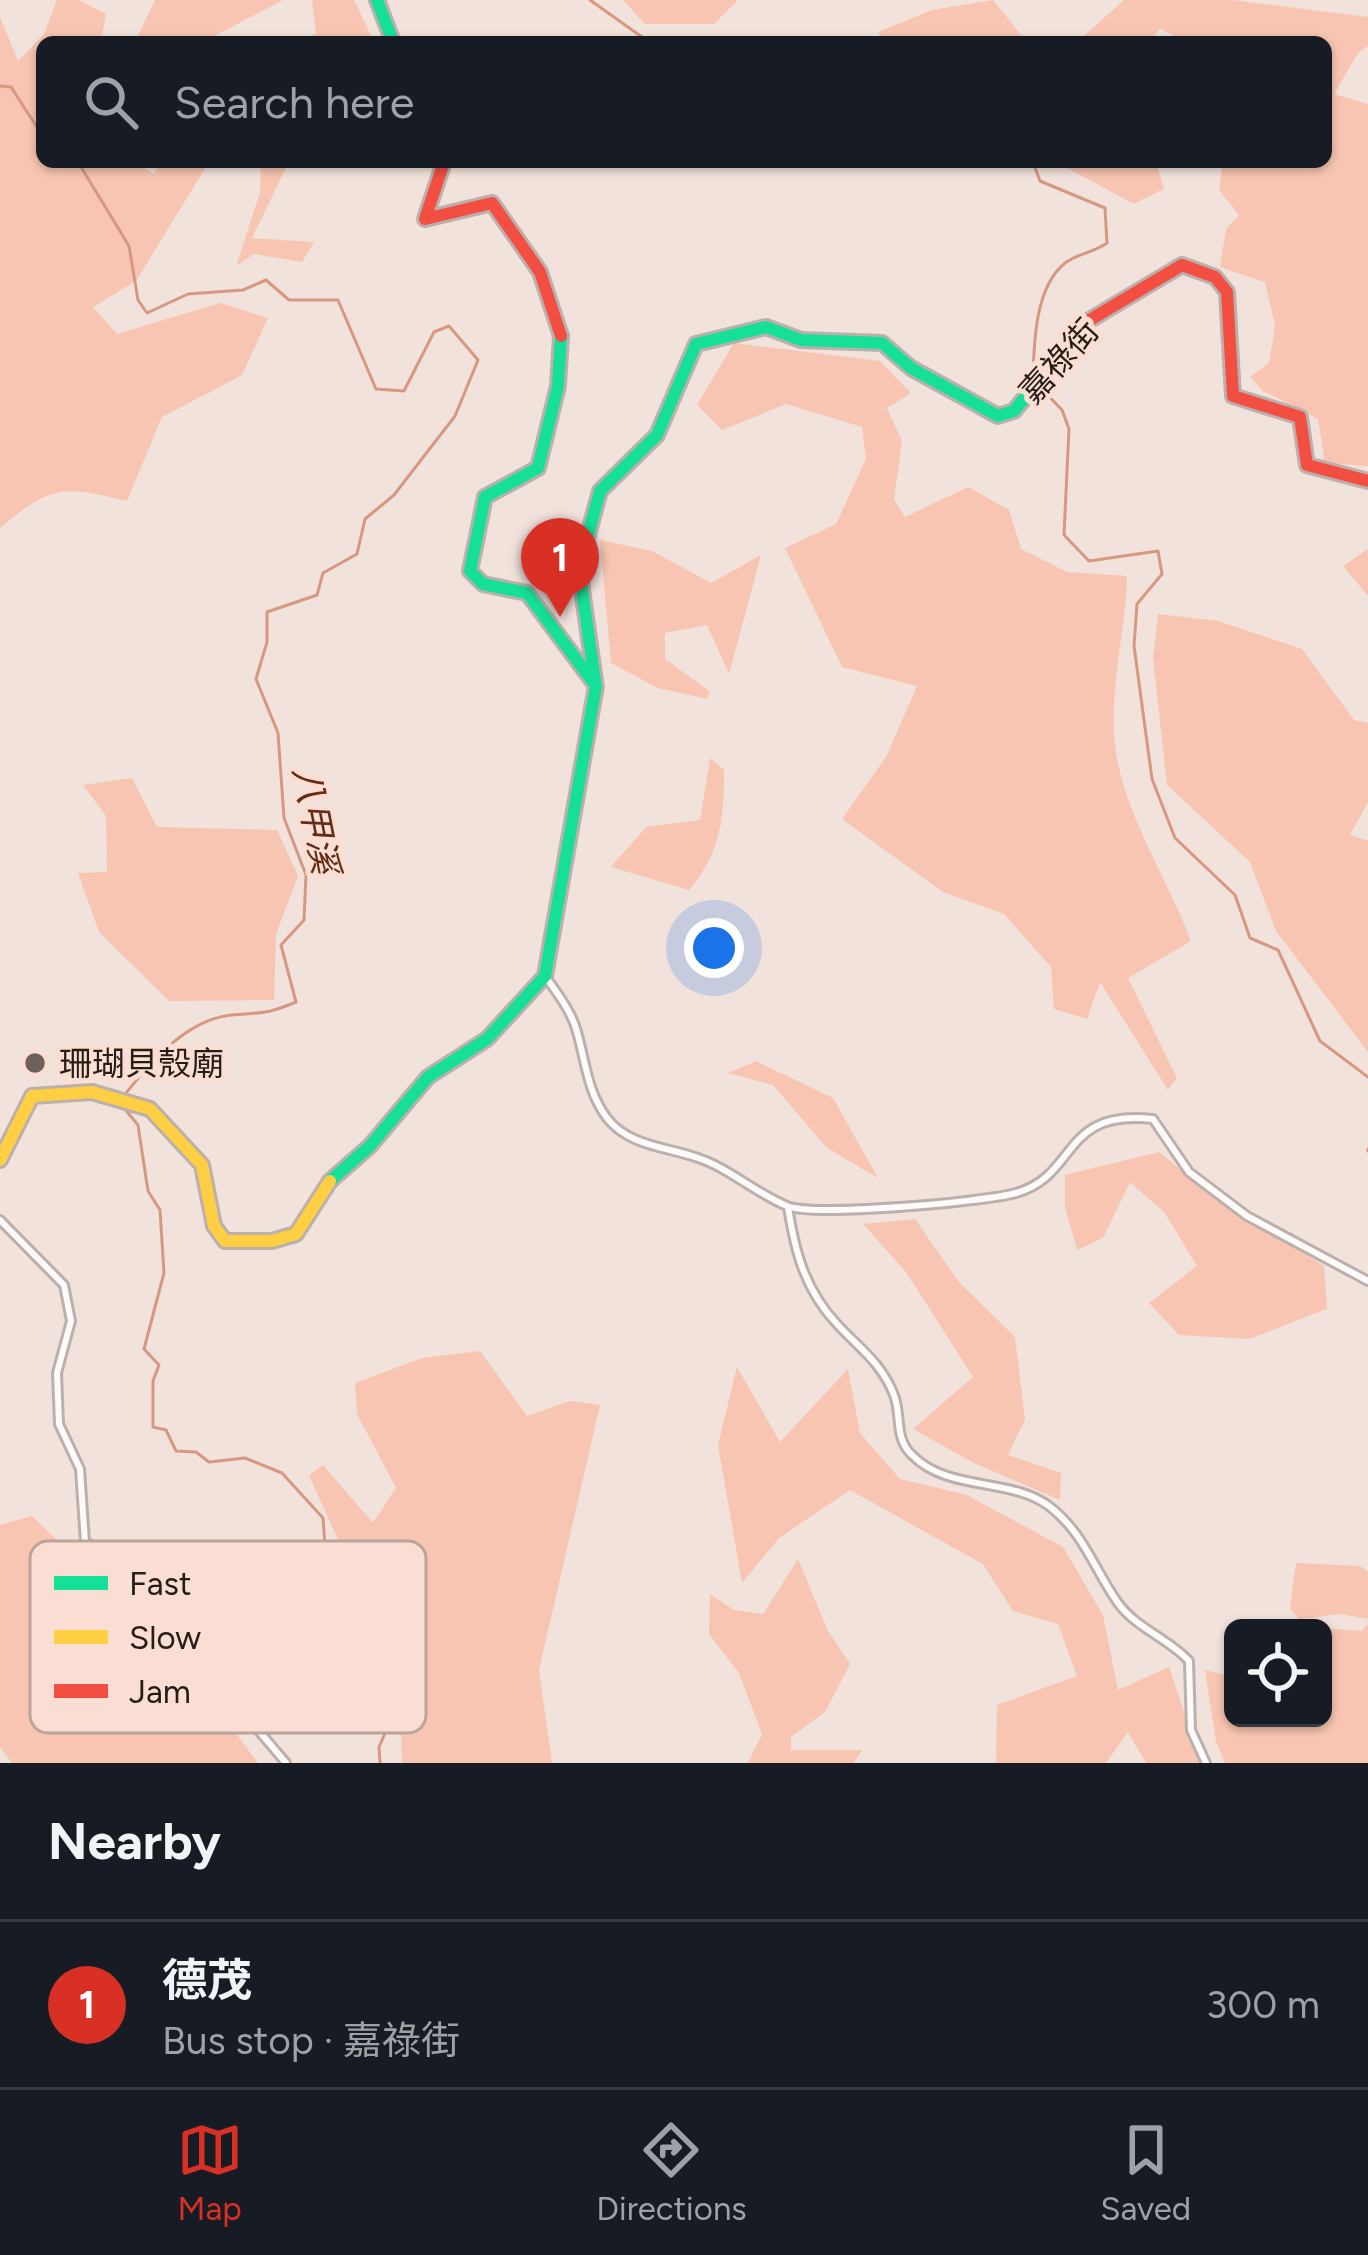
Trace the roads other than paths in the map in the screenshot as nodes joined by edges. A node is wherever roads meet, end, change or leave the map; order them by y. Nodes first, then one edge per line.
1 (376, 0) edge
2 (391, 36) edge
3 (442, 168) edge
4 (1368, 481) edge
5 (596, 686) junction
6 (545, 976) junction
7 (0, 1160) edge
8 (788, 1207) junction
9 (0, 1220) edge
10 (1368, 1281) edge
11 (85, 1541) edge
12 (261, 1733) edge
13 (286, 1763) edge
14 (1206, 1763) edge

1 - 2 street
3 - 5 street
4 - 5 street, 嘉祿街
5 - 6 street
6 - 7 street
6 - 8 street
8 - 10 street
8 - 14 street
9 - 11 street
12 - 13 street

